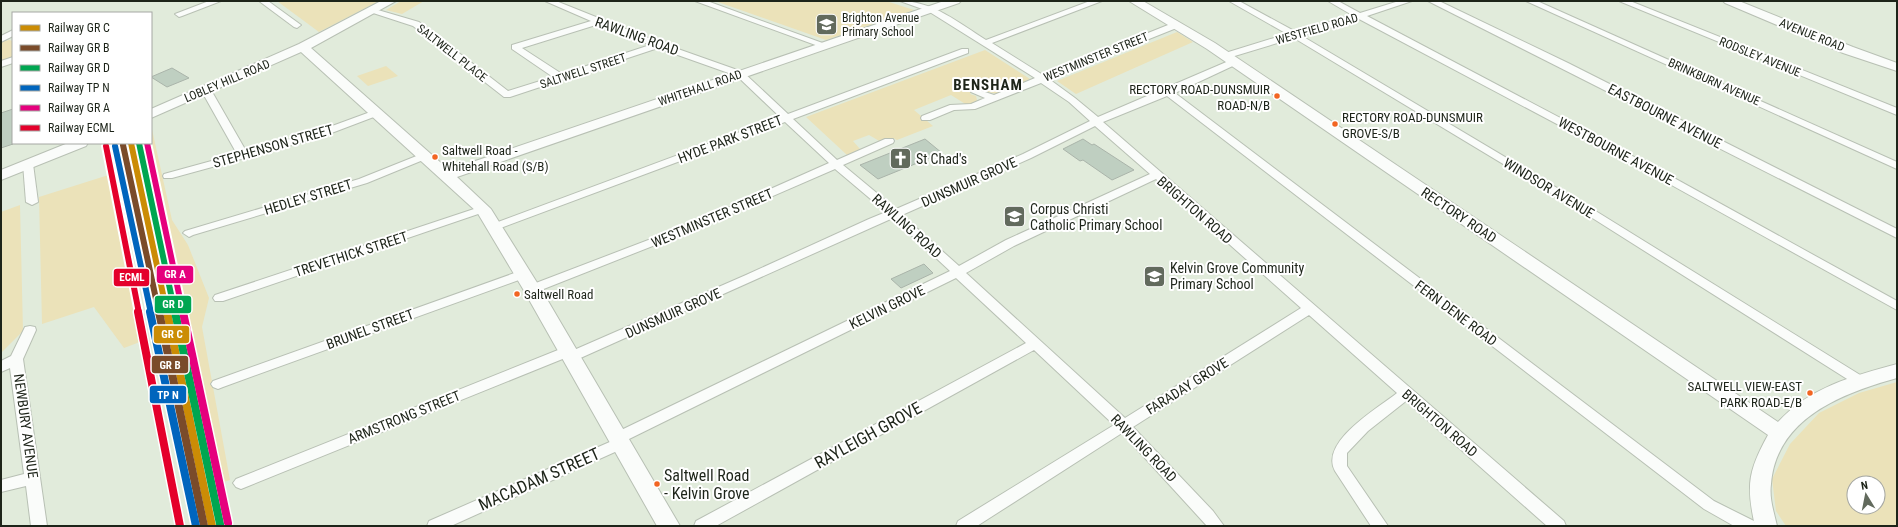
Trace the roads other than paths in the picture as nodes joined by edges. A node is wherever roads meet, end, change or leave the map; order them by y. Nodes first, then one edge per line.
1 (217, 1) edge
2 (263, 1) edge
3 (390, 1) edge
4 (549, 1) edge
5 (699, 1) edge
6 (904, 1) edge
7 (955, 1) edge
8 (1098, 1) edge
9 (1135, 1) edge
10 (1233, 1) edge
11 (1332, 1) edge
12 (1408, 1) edge
13 (1432, 1) edge
14 (1530, 1) edge
15 (1623, 1) edge
16 (1729, 1) edge
17 (931, 9) junction
18 (371, 12) junction
19 (180, 14) dead end
20 (1362, 16) junction
21 (597, 22) junction
22 (297, 25) dead end
23 (1176, 25) junction
24 (12, 34) edge
25 (1295, 34) junction
26 (1, 39) edge
27 (985, 43) junction
28 (658, 45) junction
29 (824, 45) junction
30 (303, 47) junction
31 (965, 51) dead end
32 (1230, 59) junction
33 (12, 60) edge
34 (1, 64) edge
35 (1897, 67) edge
36 (740, 74) junction
37 (562, 78) junction
38 (1042, 79) junction
39 (206, 90) junction
40 (976, 92) dead end
41 (1168, 92) junction
42 (507, 96) joint
43 (994, 98) junction
44 (1897, 112) edge
45 (376, 113) junction
46 (152, 114) edge
47 (785, 118) junction
48 (926, 118) dead end
49 (1095, 122) junction
50 (863, 140) dead end
51 (890, 141) dead end
52 (78, 144) edge
53 (874, 148) junction
54 (243, 155) junction
55 (424, 156) junction
56 (28, 164) junction
57 (836, 165) junction
58 (1897, 166) edge
59 (1, 175) edge
60 (1156, 175) junction
61 (168, 176) dead end
62 (446, 176) junction
63 (32, 202) dead end
64 (483, 209) junction
65 (895, 214) junction
66 (494, 227) junction
67 (189, 233) dead end
68 (1897, 234) edge
69 (957, 272) junction
70 (528, 281) junction
71 (219, 298) dead end
72 (1897, 306) edge
73 (1309, 309) junction
74 (30, 330) dead end
75 (1034, 344) junction
76 (569, 354) junction
77 (16, 359) junction
78 (1, 367) edge
79 (1897, 371) edge
80 (1860, 381) junction
81 (218, 384) dead end
82 (1406, 394) junction
83 (1124, 426) junction
84 (1781, 433) junction
85 (619, 440) junction
86 (33, 478) junction
87 (241, 483) dead end
88 (1, 486) edge
89 (39, 526) edge
90 (435, 526) edge
91 (669, 526) edge
92 (702, 526) edge
93 (964, 526) edge
94 (1216, 526) edge
95 (1380, 526) edge
96 (1558, 526) edge
97 (1748, 526) edge
98 (1766, 526) edge

1 - 19 street
2 - 22 street
3 - 18 street, LOBLEY HILL ROAD
4 - 21 street, RAWLING ROAD
5 - 29 street
6 - 17 street, BRIGHTON ROAD
7 - 17 street, WHITEHALL ROAD
8 - 27 street
9 - 23 street, RECTORY ROAD
10 - 25 street, WINDSOR AVENUE
11 - 20 street, WESTBOURNE AVENUE
12 - 20 street, WESTFIELD ROAD
13 - 68 street, EASTBOURNE AVENUE
14 - 58 street, BRINKBURN AVENUE
15 - 44 street, RODSLEY AVENUE
16 - 35 street, AVENUE ROAD
17 - 27 street, BRIGHTON ROAD
17 - 29 street, WHITEHALL ROAD
18 - 30 street, LOBLEY HILL ROAD
18 - 42 street, SALTWELL PLACE
20 - 25 street, WESTFIELD ROAD
20 - 72 street, WESTBOURNE AVENUE
21 - 28 street, RAWLING ROAD
21 - 37 street
23 - 32 street, RECTORY ROAD
23 - 38 street, WESTMINSTER STREET
24 - 26 street
25 - 32 street, WESTFIELD ROAD
25 - 80 street, WINDSOR AVENUE
27 - 38 street, BRIGHTON ROAD
28 - 36 street, RAWLING ROAD
28 - 37 street, SALTWELL STREET
29 - 36 street, WHITEHALL ROAD
30 - 39 street, LOBLEY HILL ROAD
30 - 45 street
31 - 47 street, HYDE PARK STREET
32 - 41 street, DUNSMUIR GROVE
32 - 84 street, RECTORY ROAD
33 - 34 street
36 - 47 street, RAWLING ROAD
36 - 62 street, WHITEHALL ROAD
37 - 42 street, SALTWELL STREET
38 - 43 street, WESTMINSTER STREET
38 - 49 street, BRIGHTON ROAD
39 - 46 street, LOBLEY HILL ROAD
39 - 54 street
40 - 43 street
41 - 49 street, DUNSMUIR GROVE
41 - 97 street, FERN DENE ROAD
43 - 48 street, WESTMINSTER STREET
45 - 54 street, STEPHENSON STREET
45 - 55 street
47 - 57 street, RAWLING ROAD
47 - 66 street, HYDE PARK STREET
49 - 60 street, BRIGHTON ROAD
49 - 65 street, DUNSMUIR GROVE
50 - 53 street
51 - 53 street, WESTMINSTER STREET
52 - 56 street
53 - 57 street, WESTMINSTER STREET
54 - 61 street, STEPHENSON STREET
55 - 62 street
55 - 67 street, HEDLEY STREET
56 - 59 street
56 - 63 street
57 - 65 street, RAWLING ROAD
57 - 70 street, WESTMINSTER STREET
60 - 69 street, KELVIN GROVE
60 - 73 street, BRIGHTON ROAD
62 - 64 street
64 - 66 street
64 - 71 street, TREVETHICK STREET
65 - 69 street, RAWLING ROAD
65 - 76 street, DUNSMUIR GROVE
66 - 70 street
69 - 75 street, RAWLING ROAD
69 - 85 street, KELVIN GROVE
70 - 76 street
70 - 81 street, BRUNEL STREET
73 - 82 street, BRIGHTON ROAD
73 - 83 street, FARADAY GROVE
74 - 77 street, NEWBURY AVENUE
75 - 83 street, RAWLING ROAD
75 - 92 street, RAYLEIGH GROVE
76 - 85 street
76 - 87 street, ARMSTRONG STREET
77 - 78 street
77 - 86 street, NEWBURY AVENUE
79 - 80 street
80 - 84 street
82 - 95 street
82 - 96 street, BRIGHTON ROAD
83 - 93 street, FARADAY GROVE
83 - 94 street, RAWLING ROAD
84 - 98 street
85 - 90 street, MACADAM STREET
85 - 91 street
86 - 88 street
86 - 89 street, NEWBURY AVENUE

